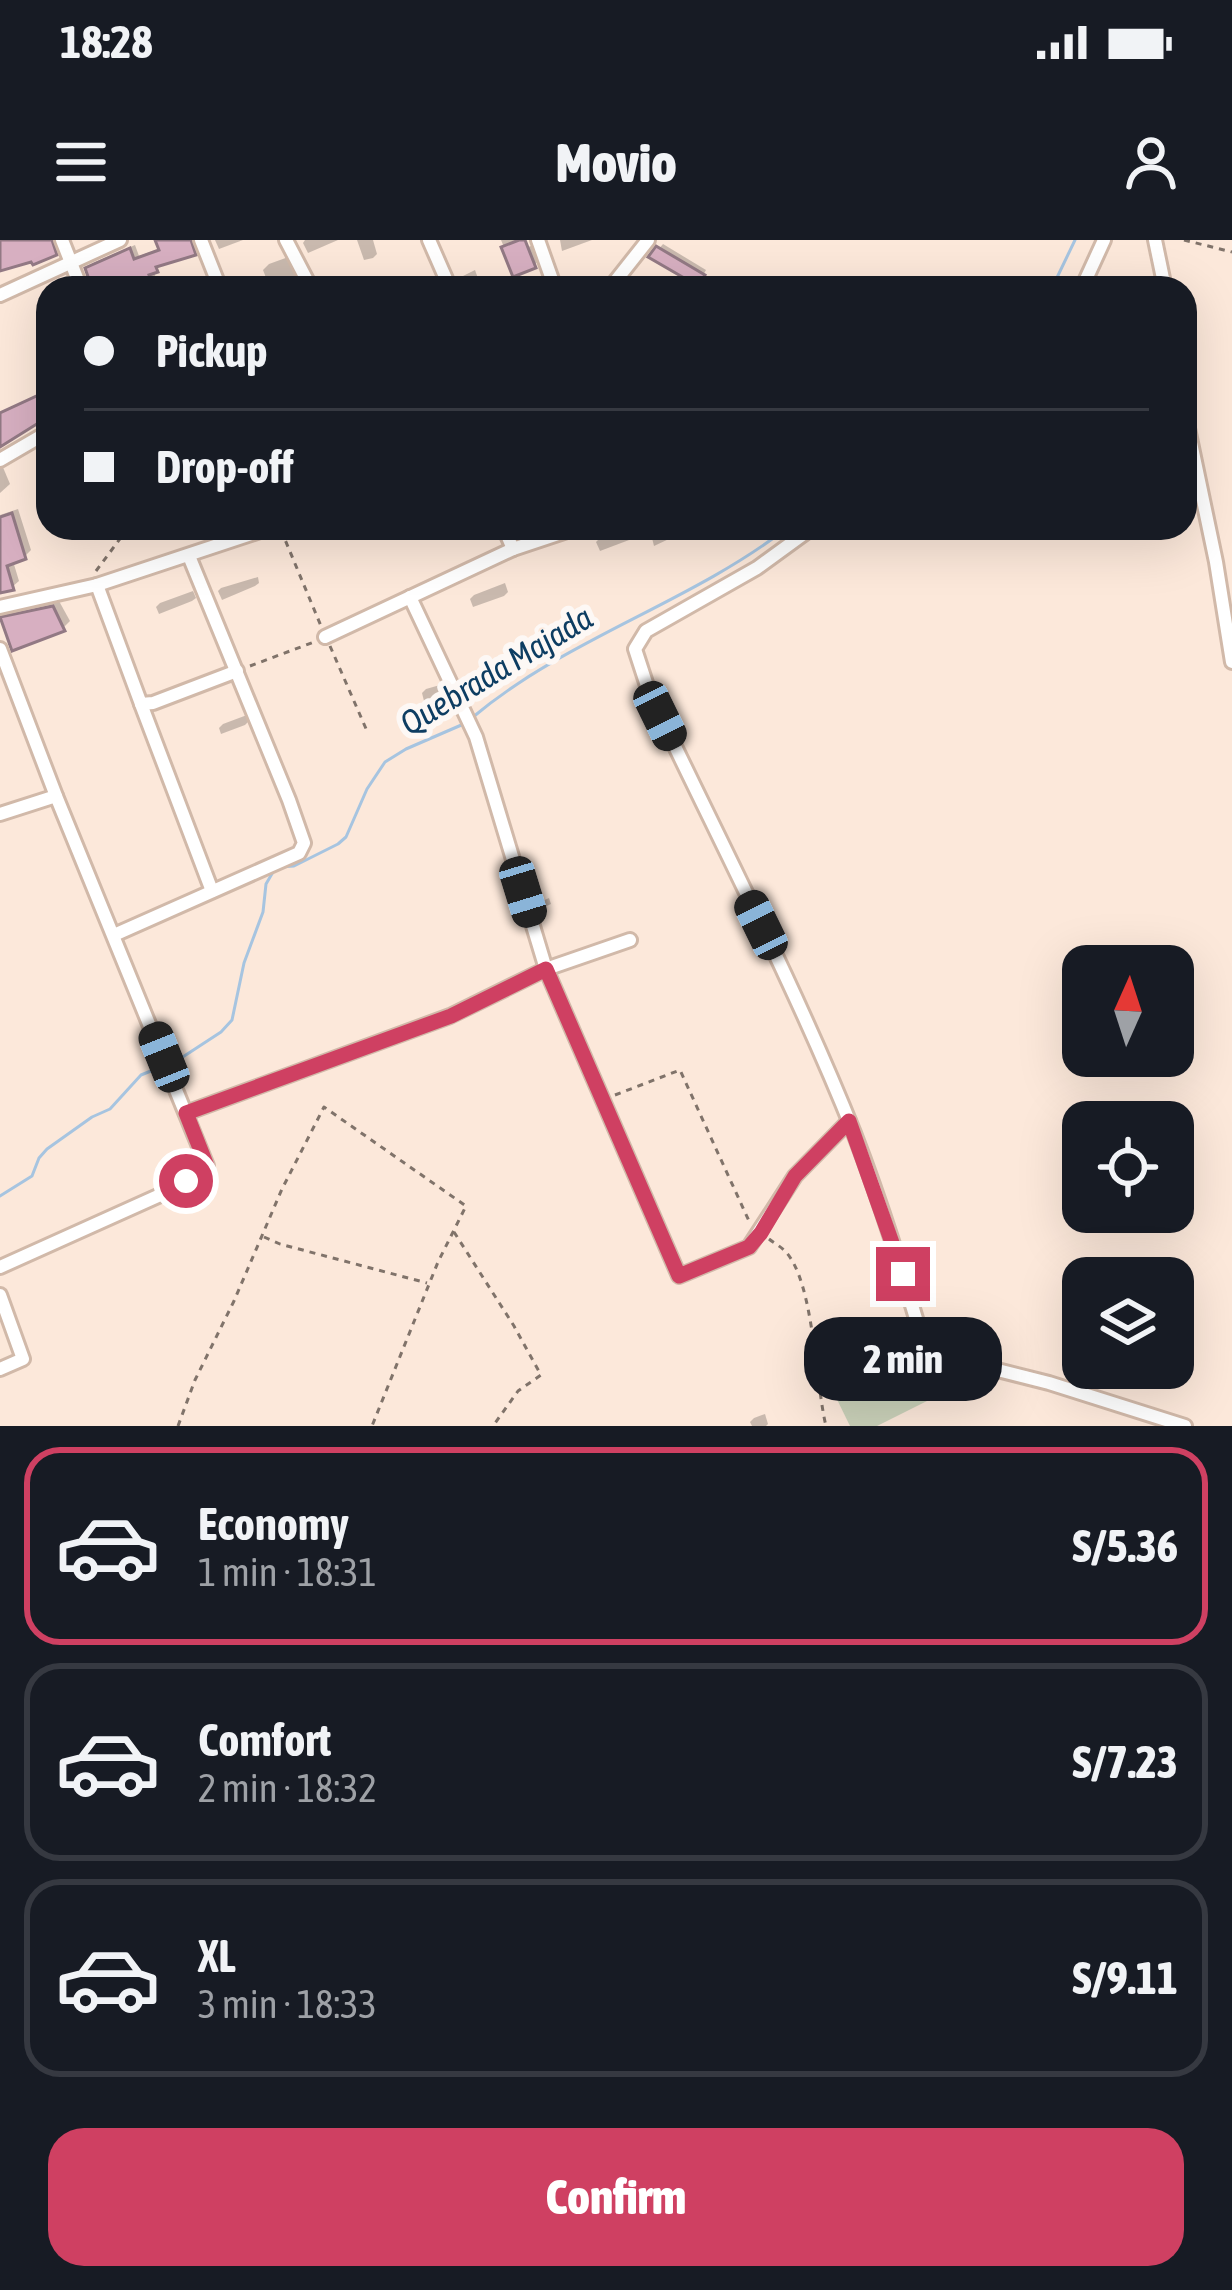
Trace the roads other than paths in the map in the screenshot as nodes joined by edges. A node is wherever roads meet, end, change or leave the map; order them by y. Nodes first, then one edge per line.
1 (62, 240) edge
2 (120, 240) edge
3 (201, 240) edge
4 (286, 240) edge
5 (429, 240) edge
6 (538, 240) edge
7 (1105, 240) edge
8 (1155, 240) edge
9 (641, 244) edge
10 (71, 262) junction
11 (41, 276) edge
12 (76, 276) edge
13 (215, 276) edge
14 (305, 276) edge
15 (445, 276) edge
16 (551, 276) edge
17 (618, 276) edge
18 (1088, 276) edge
19 (1163, 276) edge
20 (36, 278) edge
21 (0, 295) edge
22 (36, 439) edge
23 (0, 460) edge
24 (1197, 471) edge
25 (235, 540) edge
26 (509, 540) edge
27 (540, 540) edge
28 (796, 540) edge
29 (513, 549) junction
30 (189, 556) junction
31 (92, 582) junction
32 (410, 597) junction
33 (0, 607) edge
34 (326, 638) road end
35 (0, 649) edge
36 (1232, 662) edge
37 (237, 671) junction
38 (141, 704) junction
39 (56, 796) junction
40 (0, 814) edge
41 (212, 891) junction
42 (114, 935) junction
43 (630, 940) dead end
44 (546, 969) junction
45 (186, 1113) junction
46 (849, 1121) junction
47 (0, 1267) edge
48 (0, 1295) edge
49 (0, 1369) edge
50 (1184, 1426) edge

1 - 10 street
2 - 10 street
3 - 13 street
4 - 14 street
5 - 15 street
6 - 16 street
7 - 18 street
8 - 19 street
9 - 17 street
10 - 11 street
10 - 12 street
20 - 21 street
22 - 23 street
24 - 36 street
25 - 30 street
26 - 29 street
27 - 29 street
28 - 46 street
29 - 32 street
30 - 31 street
30 - 37 street
31 - 33 street
31 - 38 street
32 - 34 street
32 - 44 street
35 - 39 street
37 - 38 street
37 - 41 street
38 - 41 street
39 - 40 street
39 - 42 street
41 - 42 street
42 - 45 street
43 - 44 street
44 - 45 street
44 - 46 street
45 - 47 street
46 - 50 street
48 - 49 street

